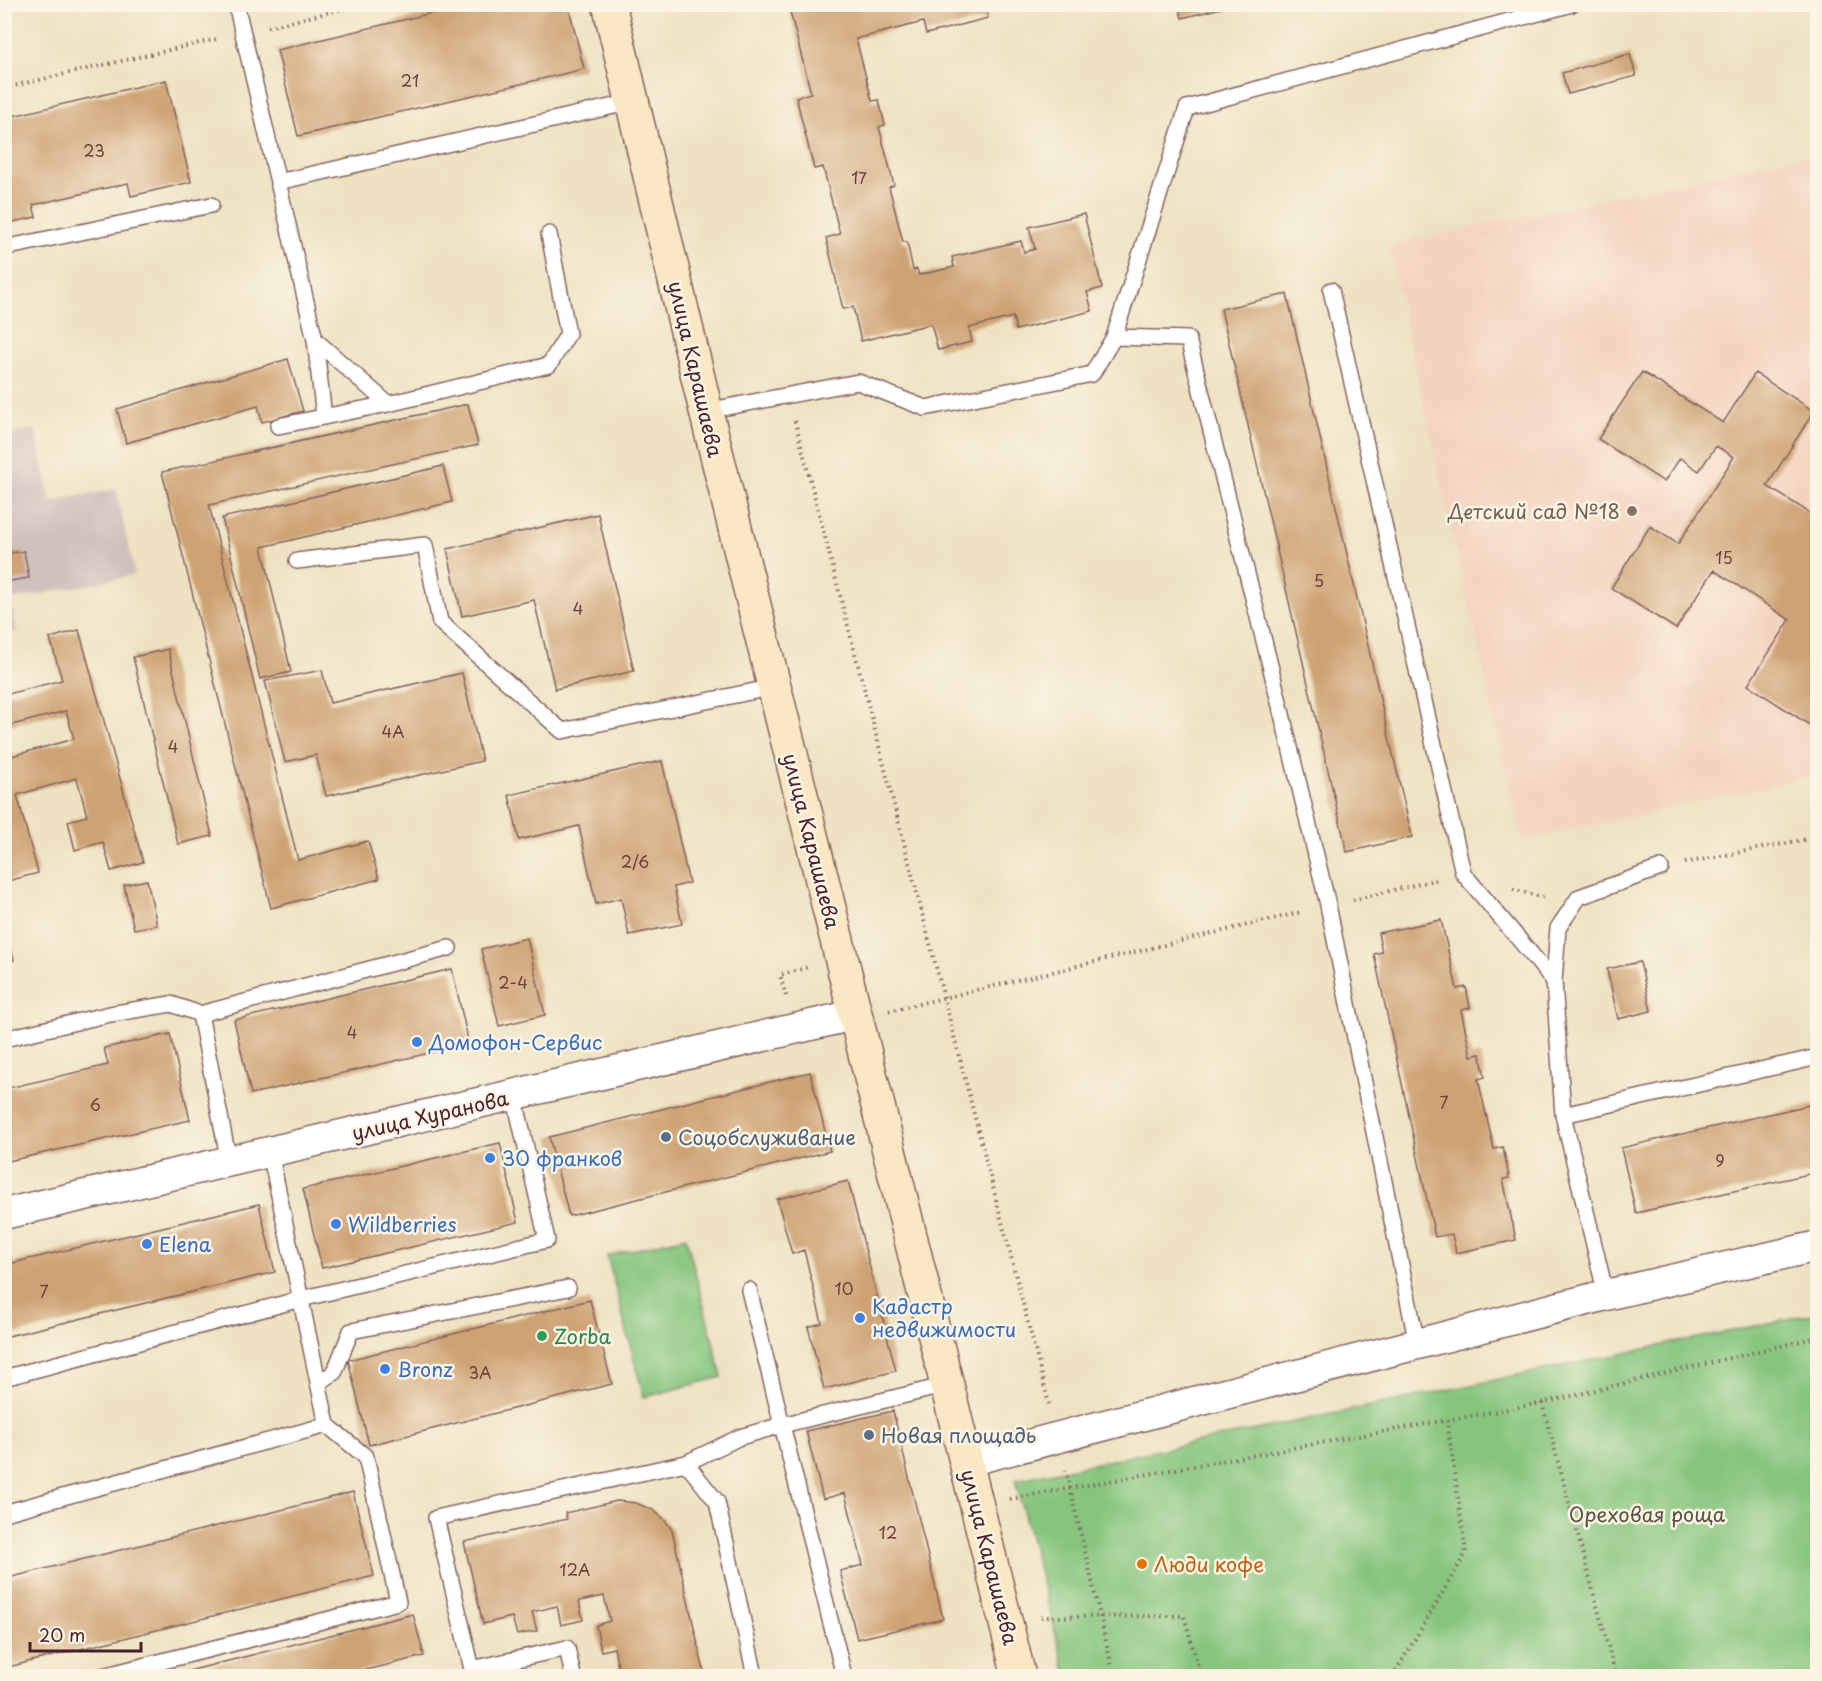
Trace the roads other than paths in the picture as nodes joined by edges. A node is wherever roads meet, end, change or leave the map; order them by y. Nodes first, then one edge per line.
1 (236, 4) edge
2 (609, 4) edge
3 (1572, 4) edge
4 (632, 102) junction
5 (278, 182) junction
6 (211, 205) dead end
7 (549, 234) dead end
8 (4, 248) edge
9 (1331, 290) dead end
10 (1114, 337) junction
11 (315, 340) junction
12 (388, 404) junction
13 (705, 411) junction
14 (324, 417) junction
15 (278, 426) dead end
16 (297, 561) dead end
17 (774, 687) junction
18 (1661, 868) road end
19 (449, 948) dead end
20 (1554, 981) junction
21 (200, 1014) junction
22 (854, 1015) junction
23 (4, 1039) edge
24 (1818, 1057) edge
25 (514, 1095) junction
26 (1563, 1115) junction
27 (270, 1152) junction
28 (229, 1162) junction
29 (4, 1214) edge
30 (1818, 1246) edge
31 (568, 1288) dead end
32 (749, 1290) dead end
33 (1606, 1295) junction
34 (301, 1299) junction
35 (1417, 1344) junction
36 (4, 1378) edge
37 (319, 1382) junction
38 (947, 1385) junction
39 (327, 1425) junction
40 (782, 1425) junction
41 (967, 1461) junction
42 (686, 1463) junction
43 (4, 1513) edge
44 (473, 1673) edge
45 (103, 1677) edge
46 (573, 1677) edge
47 (755, 1677) edge
48 (844, 1677) edge
49 (1019, 1677) edge

1 - 5 lane
2 - 4 street, улица Карашаева
3 - 10 lane
4 - 5 lane
4 - 13 street, улица Карашаева
5 - 11 lane
6 - 8 lane
7 - 12 lane
9 - 20 lane
10 - 13 lane
10 - 35 lane
11 - 12 lane
11 - 14 lane
12 - 14 lane
13 - 17 street, улица Карашаева
14 - 15 lane
16 - 17 lane
17 - 22 street, улица Карашаева
18 - 20 lane
19 - 21 lane
20 - 26 lane
21 - 23 lane
21 - 28 lane
22 - 25 street, улица Хуранова
22 - 38 street, улица Карашаева
24 - 26 lane
25 - 27 street, улица Хуранова
25 - 34 lane
26 - 33 lane
27 - 28 street, улица Хуранова
27 - 34 lane
28 - 29 street, улица Хуранова
30 - 33 street
31 - 37 lane
32 - 40 lane
33 - 35 street
34 - 36 lane
34 - 37 lane
35 - 41 street
37 - 39 lane
38 - 40 lane
38 - 41 street, улица Карашаева
39 - 43 lane
39 - 45 lane
40 - 42 lane
40 - 48 lane
41 - 49 street, улица Карашаева
42 - 44 lane
42 - 47 lane
44 - 46 lane

